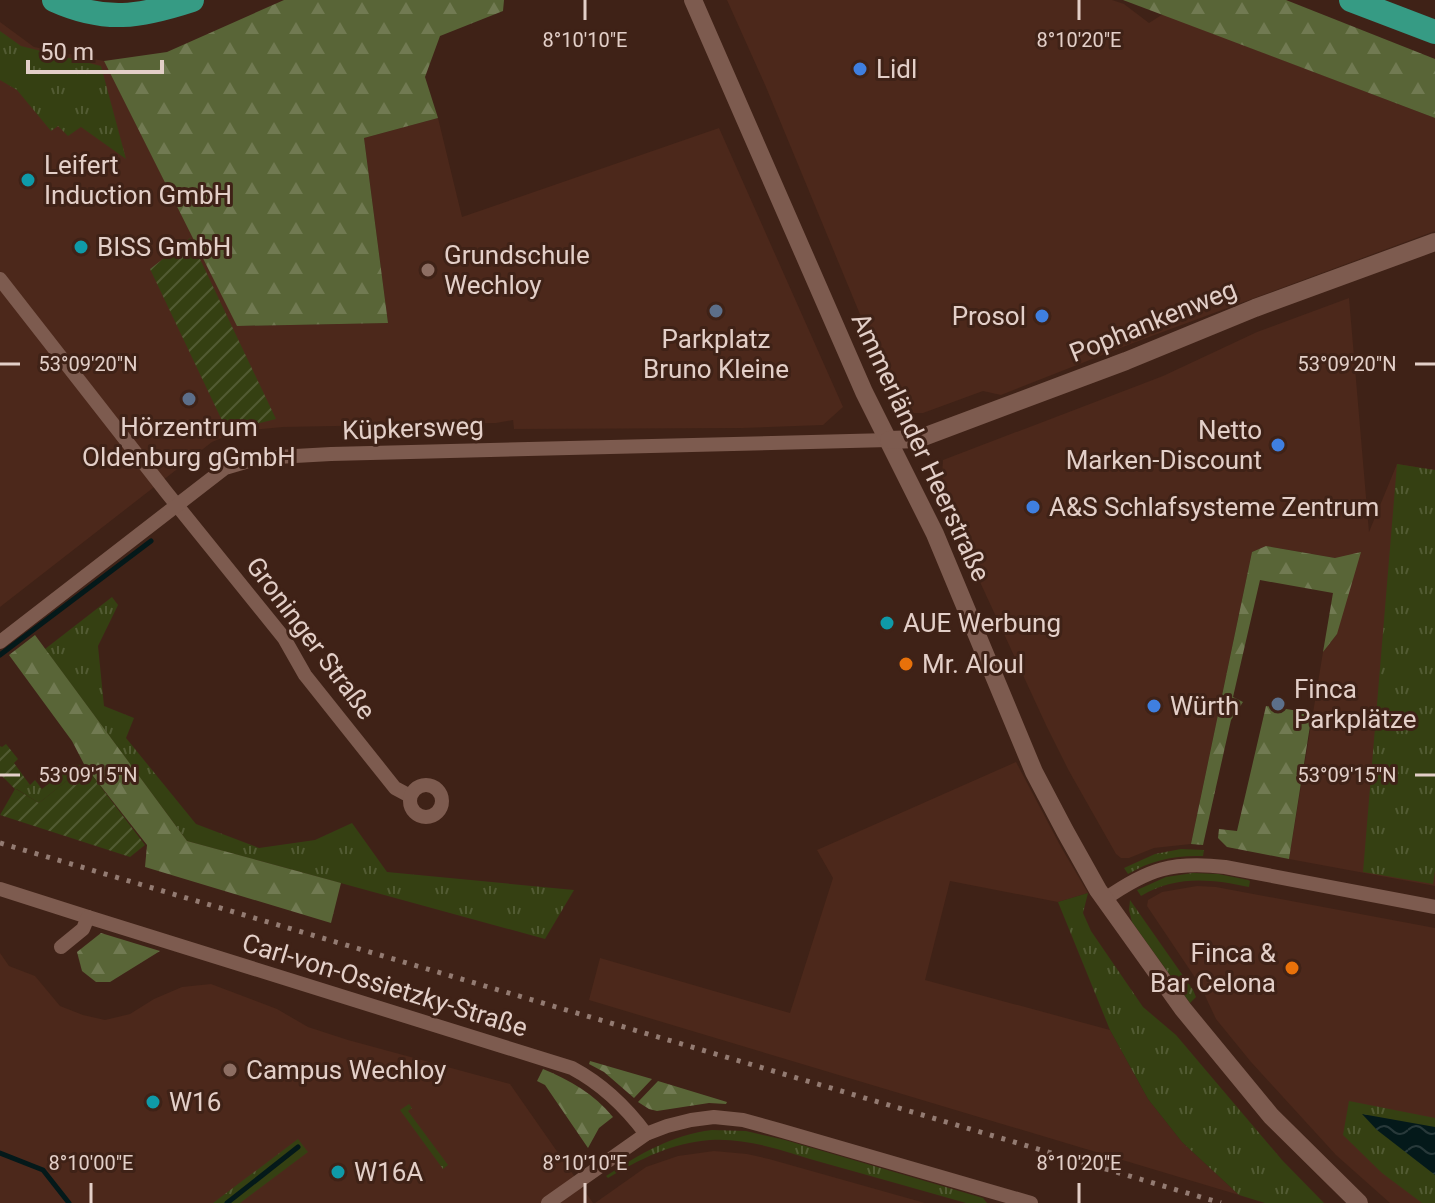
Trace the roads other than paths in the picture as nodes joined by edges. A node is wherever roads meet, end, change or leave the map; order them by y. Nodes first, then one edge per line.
1 (54, 0) edge
2 (192, 0) edge
3 (693, 0) edge
4 (1351, 0) edge
5 (1435, 32) edge
6 (1435, 242) edge
7 (0, 279) edge
8 (889, 440) junction
9 (177, 505) junction
10 (0, 642) edge
11 (410, 796) dead end
12 (0, 889) edge
13 (1105, 899) junction
14 (1435, 907) edge
15 (88, 917) junction
16 (61, 947) dead end
17 (646, 1134) junction
18 (548, 1203) edge
19 (1031, 1203) edge
20 (1359, 1203) edge

1 - 2 highway
3 - 8 street, Ammerländer Heerstraße
4 - 5 highway
6 - 8 street, Pophankenweg
7 - 9 street, Groninger Straße
8 - 9 street, Küpkersweg
8 - 13 street, Ammerländer Heerstraße
9 - 10 street, Küpkersweg
9 - 11 street, Groninger Straße
12 - 15 street, Carl-von-Ossietzky-Straße
13 - 14 street
13 - 20 street, Ammerländer Heerstraße
15 - 16 street
15 - 17 street, Carl-von-Ossietzky-Straße
17 - 18 street
17 - 19 street

